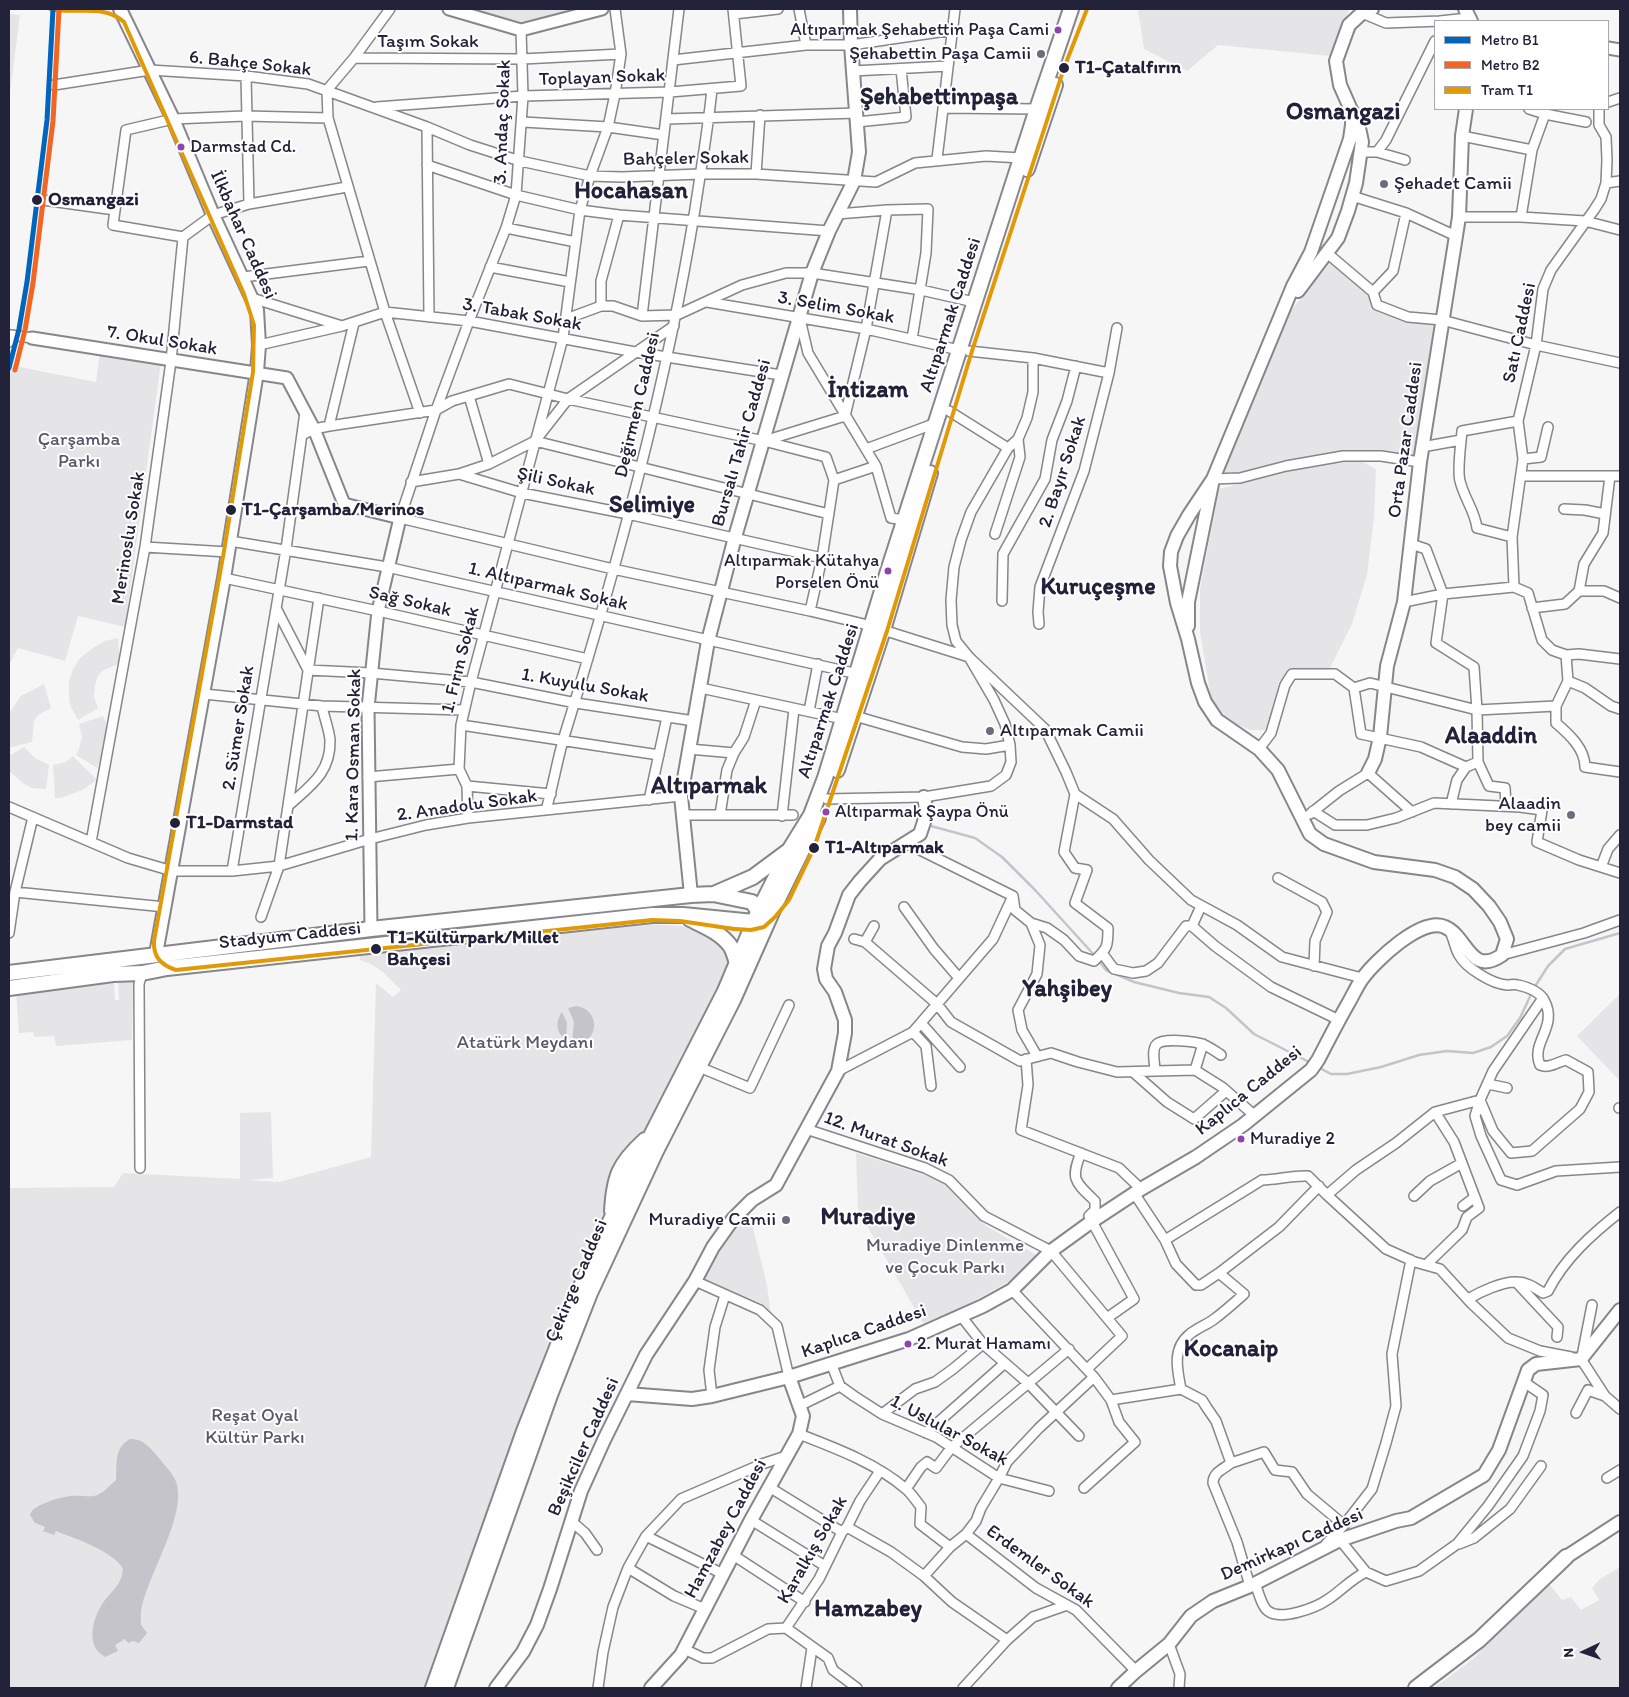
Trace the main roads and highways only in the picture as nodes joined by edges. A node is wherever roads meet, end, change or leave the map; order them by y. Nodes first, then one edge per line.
1 (120, 9) edge
2 (850, 9) edge
3 (1071, 9) edge
4 (1081, 9) edge
5 (1367, 11) edge
6 (1466, 110) edge
7 (1352, 111) junction
8 (1282, 314) junction
9 (964, 350) junction
10 (1212, 479) junction
11 (878, 628) junction
12 (1188, 639) junction
13 (849, 717) junction
14 (1368, 774) road end
15 (924, 797) road end
16 (790, 849) junction
17 (691, 895) junction
18 (720, 895) junction
19 (776, 902) junction
20 (683, 915) junction
21 (701, 917) junction
22 (759, 917) junction
23 (762, 935) junction
24 (156, 954) junction
25 (737, 963) junction
26 (9, 973) edge
27 (9, 988) edge
28 (1620, 1310) edge
29 (789, 1378) junction
30 (627, 1394) junction
31 (1620, 1522) edge
32 (1566, 1557) joint
33 (433, 1688) edge
34 (446, 1688) edge
35 (496, 1688) edge
36 (651, 1688) edge
37 (1118, 1688) edge
38 (1416, 1688) edge

1 - 24 main road, İlkbahar Caddesi
2 - 17 main road, Bursalı Tahir Caddesi
3 - 9 main road, Altıparmak Caddesi
4 - 9 main road, Altıparmak Caddesi
5 - 7 main road
6 - 14 main road, Orta Pazar Caddesi
7 - 8 main road
7 - 8 main road
8 - 10 main road
9 - 11 main road, Altıparmak Caddesi
9 - 11 main road, Altıparmak Caddesi
10 - 12 main road
10 - 12 main road
11 - 13 main road, Altıparmak Caddesi
11 - 13 main road, Altıparmak Caddesi
12 - 29 main road, Kaplıca Caddesi
13 - 16 main road, Altıparmak Caddesi
13 - 19 main road, Altıparmak Caddesi
15 - 30 main road, Beşikciler Caddesi
16 - 18 main road
16 - 22 main road, Altıparmak Caddesi
17 - 18 main road
17 - 24 main road
18 - 21 main road
18 - 22 main road
19 - 22 main road
19 - 23 main road, Çekirge Caddesi
20 - 21 main road, Stadyum Caddesi
20 - 25 main road
20 - 27 main road, Stadyum Caddesi
21 - 22 main road, Stadyum Caddesi
22 - 23 main road
22 - 25 main road, Çekirge Caddesi
23 - 34 main road, Çekirge Caddesi
24 - 26 main road
25 - 33 main road, Çekirge Caddesi
28 - 37 main road, Demirkapı Caddesi
29 - 30 main road, Kaplıca Caddesi
29 - 36 main road, Hamzabey Caddesi
30 - 35 main road, Beşikciler Caddesi
31 - 32 main road
32 - 38 main road

